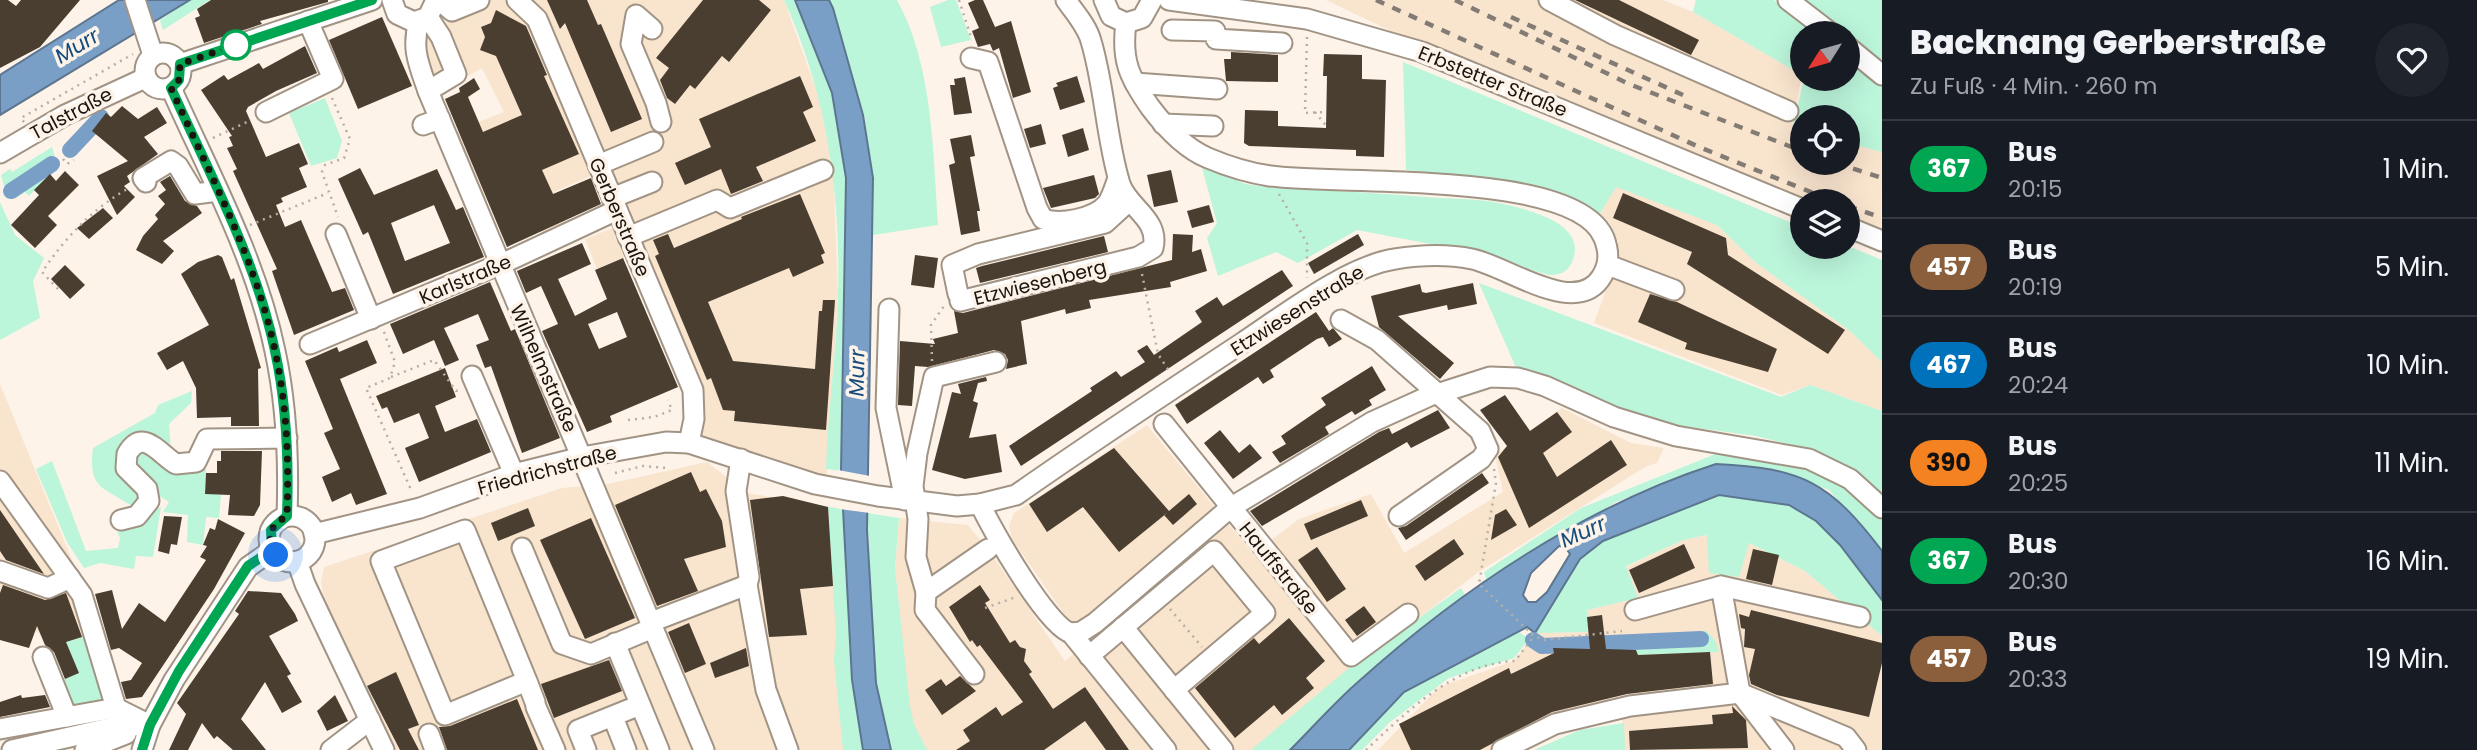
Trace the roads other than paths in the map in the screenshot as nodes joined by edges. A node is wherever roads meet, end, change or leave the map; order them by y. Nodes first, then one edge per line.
1 (135, 0) edge
2 (372, 0) edge
3 (392, 0) edge
4 (479, 0) edge
5 (517, 0) edge
6 (1066, 0) edge
7 (1104, 0) edge
8 (1152, 0) edge
9 (1169, 0) edge
10 (1549, 0) edge
11 (1788, 0) edge
12 (341, 5) edge
13 (1221, 7) junction
14 (435, 8) edge
15 (1294, 8) edge
16 (308, 21) junction
17 (1815, 21) edge
18 (1126, 23) junction
19 (652, 29) dead end
20 (1172, 30) dead end
21 (1215, 32) junction
22 (1282, 43) dead end
23 (153, 55) junction
24 (1860, 57) edge
25 (979, 60) road end
26 (180, 64) junction
27 (1882, 75) edge
28 (145, 78) junction
29 (1135, 83) junction
30 (171, 88) junction
31 (1217, 89) dead end
32 (428, 91) junction
33 (1788, 111) dead end
34 (267, 112) road end
35 (661, 122) dead end
36 (1163, 124) junction
37 (1213, 126) dead end
38 (653, 142) dead end
39 (0, 153) edge
40 (599, 169) junction
41 (823, 170) dead end
42 (1118, 178) junction
43 (140, 182) road end
44 (654, 186) dead end
45 (218, 191) junction
46 (1128, 202) junction
47 (615, 204) junction
48 (1790, 204) edge
49 (337, 226) road end
50 (1860, 232) edge
51 (628, 237) junction
52 (1882, 241) edge
53 (499, 264) junction
54 (1608, 265) junction
55 (1674, 290) dead end
56 (889, 309) dead end
57 (374, 317) junction
58 (1341, 320) dead end
59 (310, 344) dead end
60 (996, 362) dead end
61 (474, 379) road end
62 (1436, 393) junction
63 (1164, 424) dead end
64 (287, 438) junction
65 (689, 443) junction
66 (582, 457) junction
67 (741, 459) junction
68 (514, 474) junction
69 (0, 481) edge
70 (907, 500) junction
71 (980, 504) junction
72 (1230, 508) junction
73 (1882, 508) edge
74 (287, 516) junction
75 (1399, 516) dead end
76 (121, 520) dead end
77 (314, 534) junction
78 (522, 548) dead end
79 (988, 549) dead end
80 (272, 550) junction
81 (297, 561) junction
82 (0, 571) edge
83 (70, 578) junction
84 (747, 585) junction
85 (1721, 586) junction
86 (926, 592) junction
87 (1634, 610) dead end
88 (1408, 614) dead end
89 (1860, 617) dead end
90 (652, 625) junction
91 (1123, 627) junction
92 (1071, 633) junction
93 (615, 643) junction
94 (1089, 656) junction
95 (43, 657) dead end
96 (974, 674) dead end
97 (527, 681) junction
98 (1174, 690) junction
99 (1740, 693) junction
100 (640, 705) junction
101 (116, 708) junction
102 (67, 717) junction
103 (612, 717) junction
104 (370, 720) junction
105 (150, 725) junction
106 (0, 729) edge
107 (12, 750) edge
108 (86, 750) edge
109 (142, 750) edge
110 (331, 750) edge
111 (384, 750) edge
112 (555, 750) edge
113 (586, 750) edge
114 (626, 750) edge
115 (659, 750) edge
116 (704, 750) edge
117 (788, 750) edge
118 (1166, 750) edge
119 (1223, 750) edge
120 (1502, 750) edge
121 (1784, 750) edge
122 (1856, 750) edge

1 - 23 street
2 - 12 street
3 - 14 street
4 - 14 street
5 - 40 street, Gerberstraße
6 - 42 street
7 - 18 street
8 - 18 street
9 - 13 street, Erbstetter Straße
10 - 33 street
11 - 17 street
12 - 16 street
13 - 15 street, Erbstetter Straße
13 - 21 street
14 - 32 street, Wilhelmstraße
14 - 32 street
15 - 48 street, Erbstetter Straße
16 - 26 street
16 - 34 street
18 - 29 street
19 - 35 street
20 - 21 street
21 - 22 street
23 - 26 street
23 - 28 street
24 - 27 street
25 - 42 street
26 - 30 street
28 - 30 street
28 - 39 street, Talstraße
29 - 31 street
29 - 36 street
30 - 45 street
32 - 53 street, Wilhelmstraße
36 - 37 street
36 - 54 street
38 - 40 street
40 - 47 street, Gerberstraße
41 - 51 street
42 - 46 street
43 - 45 street
44 - 47 street, Karlstraße
45 - 64 street
46 - 46 street, Etzwiesenberg
47 - 51 street, Gerberstraße
47 - 53 street, Karlstraße
49 - 57 street
50 - 52 street
51 - 65 street, Gerberstraße
53 - 57 street, Karlstraße
53 - 66 street, Wilhelmstraße
54 - 55 street
54 - 71 street, Etzwiesenstraße
56 - 70 street
57 - 59 street, Karlstraße
58 - 62 street
60 - 70 street
61 - 68 street
62 - 72 street
62 - 73 street
62 - 75 street
63 - 72 street, Hauffstraße
64 - 74 street
64 - 76 street
65 - 66 street, Friedrichstraße
65 - 67 street, Friedrichstraße
66 - 68 street, Friedrichstraße
66 - 90 street, Wilhelmstraße
67 - 70 street, Etzwiesenstraße
67 - 84 street
68 - 77 street, Friedrichstraße
69 - 83 street
70 - 71 street, Etzwiesenstraße
70 - 86 street
71 - 92 street
72 - 88 street, Hauffstraße
72 - 92 street
74 - 77 street
74 - 80 street
77 - 81 street
78 - 93 street
79 - 86 street
80 - 81 street
80 - 105 street
81 - 104 street
82 - 83 street
83 - 101 street
84 - 90 street
84 - 117 street
85 - 87 street
85 - 89 street
85 - 99 street
86 - 96 street
90 - 93 street
90 - 116 street, Wilhelmstraße
91 - 94 street
91 - 98 street
91 - 98 street
92 - 94 street
93 - 100 street
94 - 118 street
95 - 102 street
97 - 97 street
97 - 112 street
98 - 119 street
99 - 120 street
99 - 121 street
99 - 122 street
100 - 103 street
100 - 115 street
101 - 102 street
101 - 105 street
102 - 106 street
103 - 113 street
103 - 114 street
104 - 110 street
104 - 111 street
105 - 107 street
105 - 108 street
105 - 109 street

